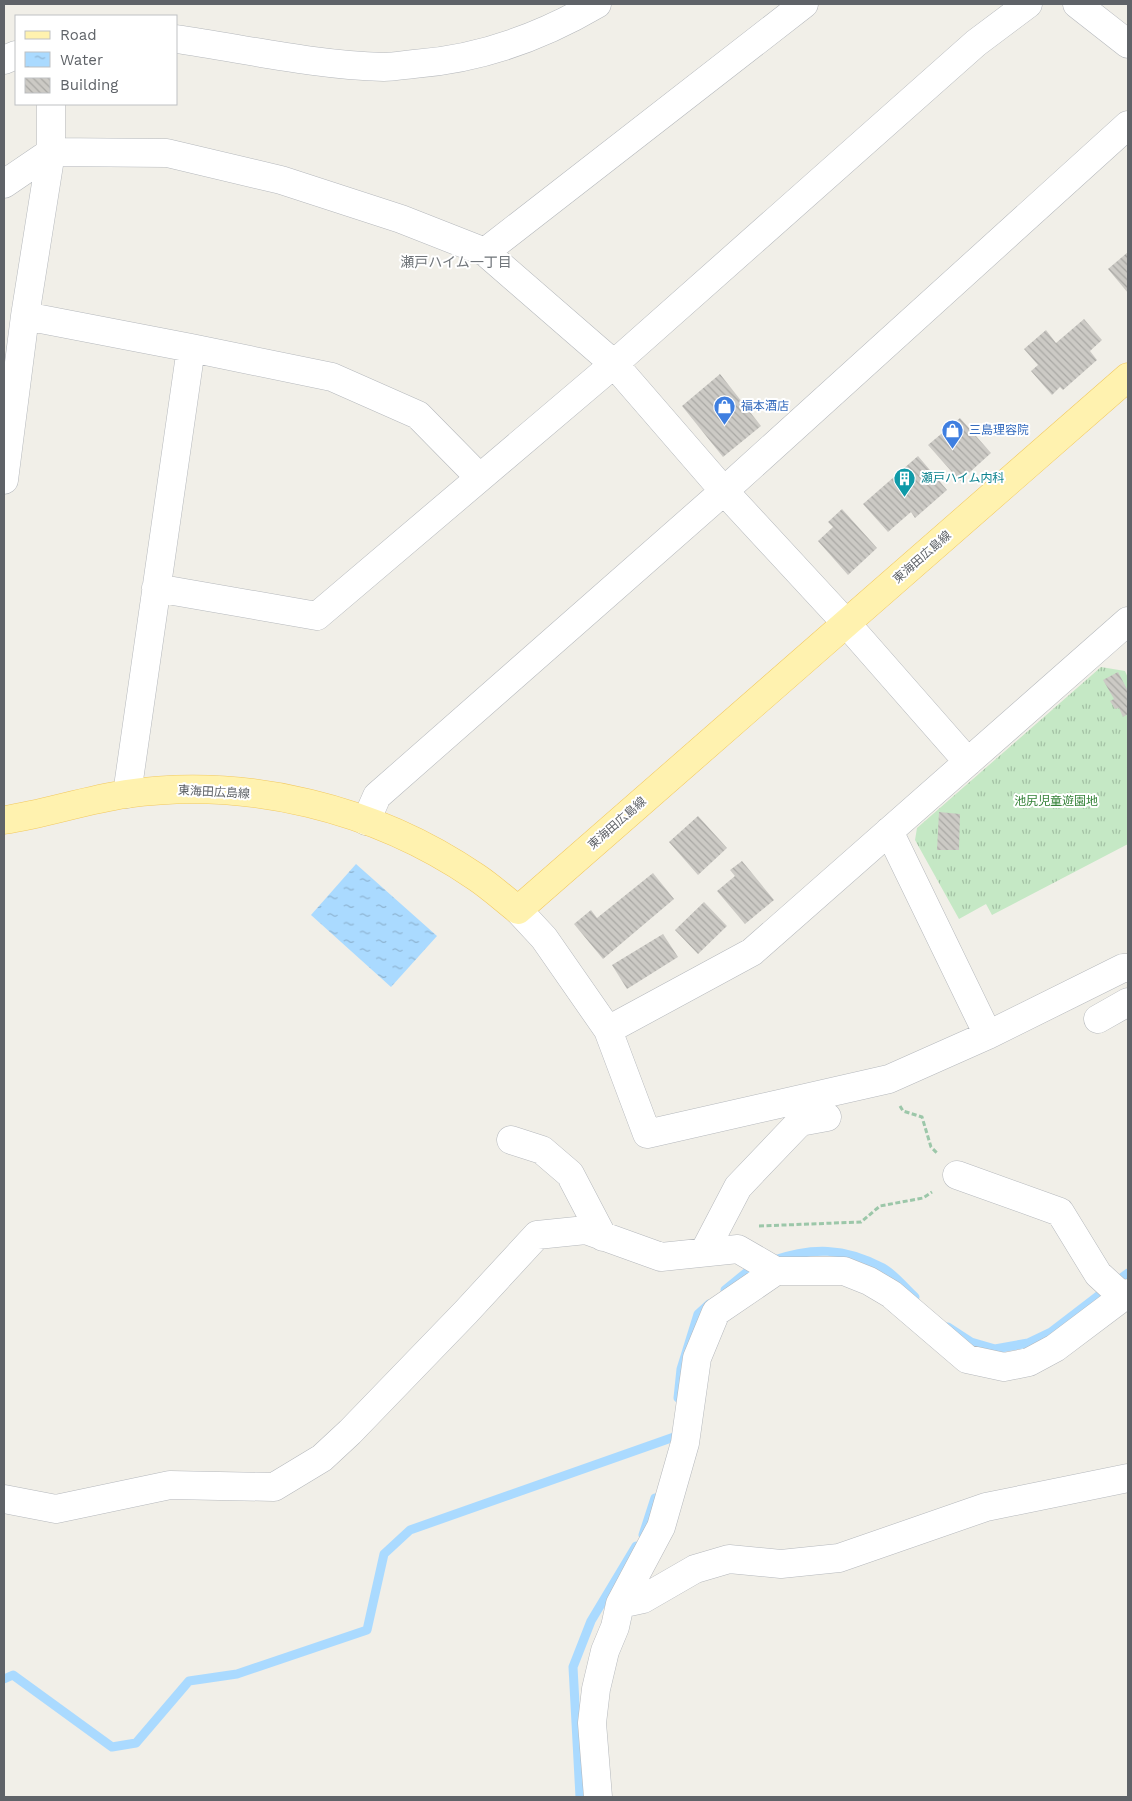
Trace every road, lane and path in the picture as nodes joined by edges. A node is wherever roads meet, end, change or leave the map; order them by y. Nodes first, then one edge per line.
1 (597, 4) edge
2 (804, 4) edge
3 (1028, 4) edge
4 (1077, 4) edge
5 (178, 39) edge
6 (1128, 44) edge
7 (51, 105) edge
8 (1128, 125) edge
9 (51, 152) junction
10 (4, 184) edge
11 (485, 252) junction
12 (25, 316) junction
13 (191, 348) junction
14 (614, 364) junction
15 (1128, 377) edge
16 (479, 477) junction
17 (4, 480) edge
18 (724, 491) junction
19 (156, 588) junction
20 (846, 623) junction
21 (1126, 631) edge
22 (968, 762) junction
23 (127, 794) junction
24 (4, 820) edge
25 (366, 821) junction
26 (889, 831) junction
27 (518, 910) junction
28 (1128, 968) edge
29 (1128, 1002) edge
30 (1098, 1019) dead end
31 (608, 1030) junction
32 (988, 1035) junction
33 (898, 1104) dead end
34 (827, 1116) dead end
35 (511, 1140) dead end
36 (957, 1175) junction
37 (603, 1237) junction
38 (738, 1249) junction
39 (704, 1252) junction
40 (774, 1271) junction
41 (1124, 1295) edge
42 (1128, 1478) edge
43 (4, 1499) edge
44 (620, 1604) junction
45 (598, 1797) edge

1 - 5 street
2 - 11 street
3 - 14 street
4 - 6 street
7 - 9 street
8 - 18 street
9 - 10 street
9 - 11 street
9 - 12 street
11 - 14 street
12 - 13 street
12 - 17 street
13 - 16 street
13 - 19 street
14 - 16 street
14 - 18 street
15 - 20 main road, 東海田広島線
16 - 19 street
18 - 20 street
18 - 25 street
19 - 23 street
20 - 22 street
20 - 27 main road, 東海田広島線
21 - 22 street
22 - 26 street
23 - 24 main road, 東海田広島線
23 - 25 main road, 東海田広島線
25 - 27 main road, 東海田広島線
26 - 31 street
26 - 32 street
27 - 31 street
28 - 32 street
29 - 30 street
31 - 32 street
33 - 36 path
34 - 39 street
35 - 37 street
36 - 38 path
36 - 41 street
37 - 39 street
37 - 43 street
38 - 39 street
38 - 40 street
40 - 41 street
40 - 44 street
42 - 44 street
44 - 45 street

